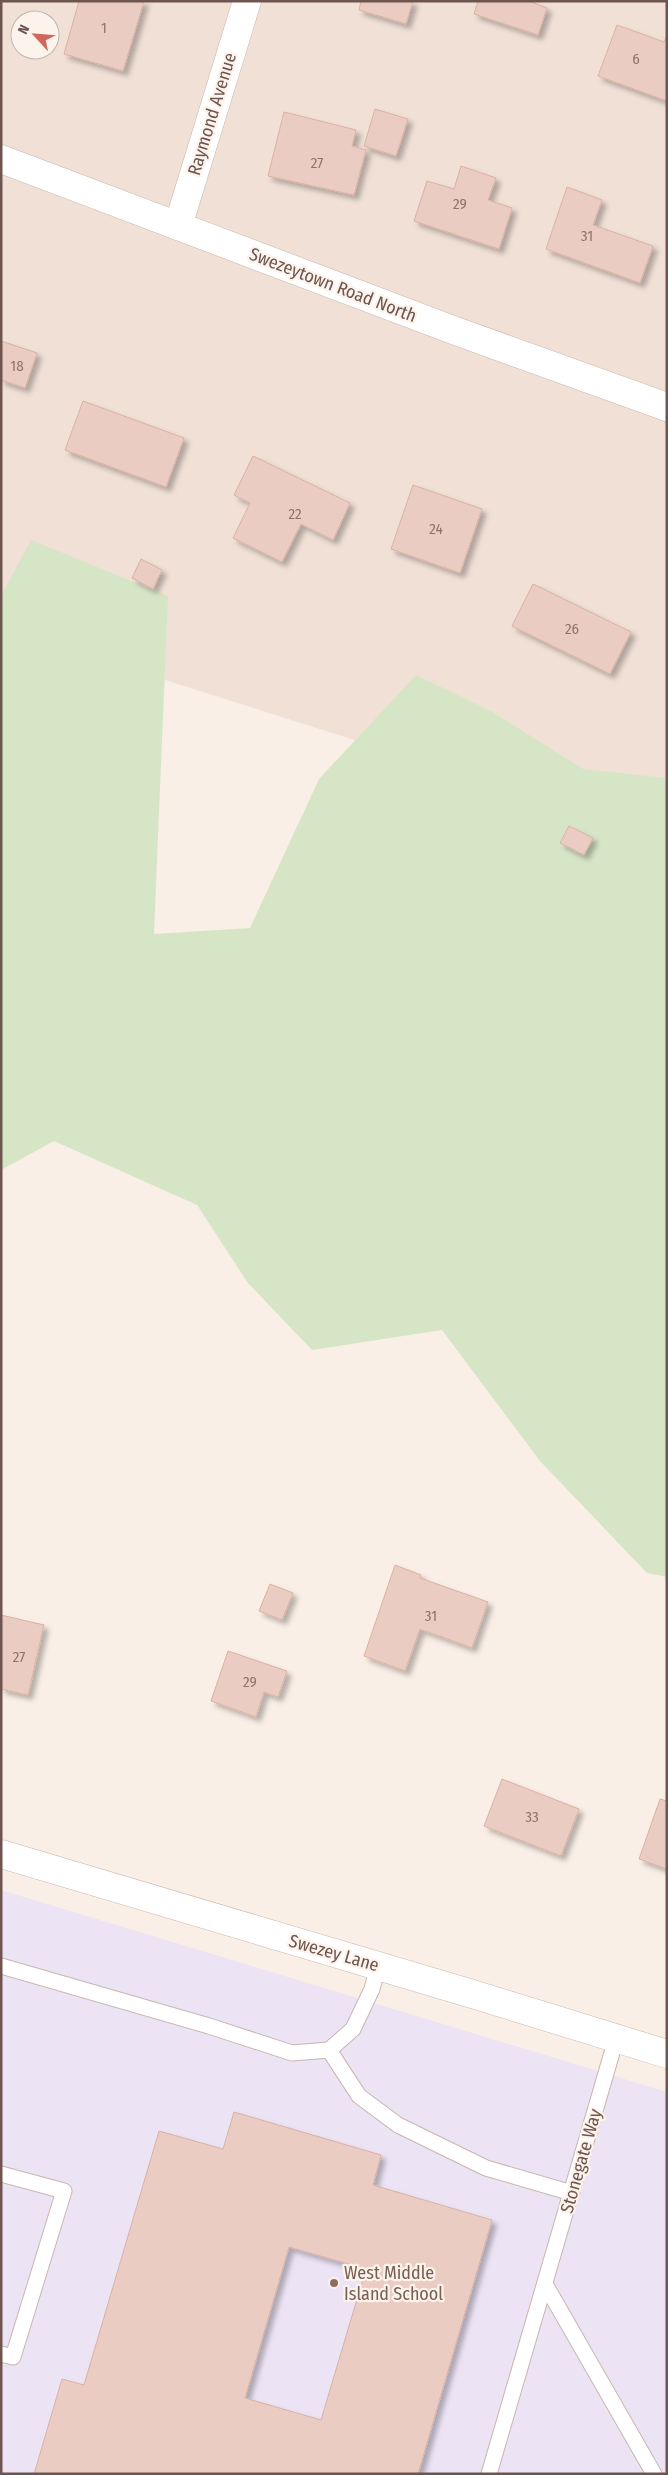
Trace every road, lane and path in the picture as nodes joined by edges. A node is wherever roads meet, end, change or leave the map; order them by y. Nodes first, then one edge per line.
1 (247, 1) edge
2 (1, 159) edge
3 (178, 226) junction
4 (667, 407) edge
5 (1, 1854) edge
6 (1, 1966) edge
7 (378, 1966) junction
8 (616, 2039) junction
9 (329, 2050) junction
10 (667, 2054) edge
11 (1, 2174) edge
12 (572, 2193) junction
13 (545, 2284) junction
14 (1, 2354) edge
15 (489, 2474) edge
16 (654, 2474) edge

1 - 3 street, Raymond Avenue
2 - 3 street, Swezeytown Road North
3 - 4 street, Swezeytown Road North
5 - 7 street, Swezey Lane
6 - 9 lane
7 - 8 street, Swezey Lane
7 - 9 lane
8 - 10 street, Swezey Lane
8 - 12 lane, Stonegate Way
9 - 12 lane
11 - 14 lane
12 - 13 lane, Stonegate Way
13 - 15 lane, Stonegate Way
13 - 16 lane

